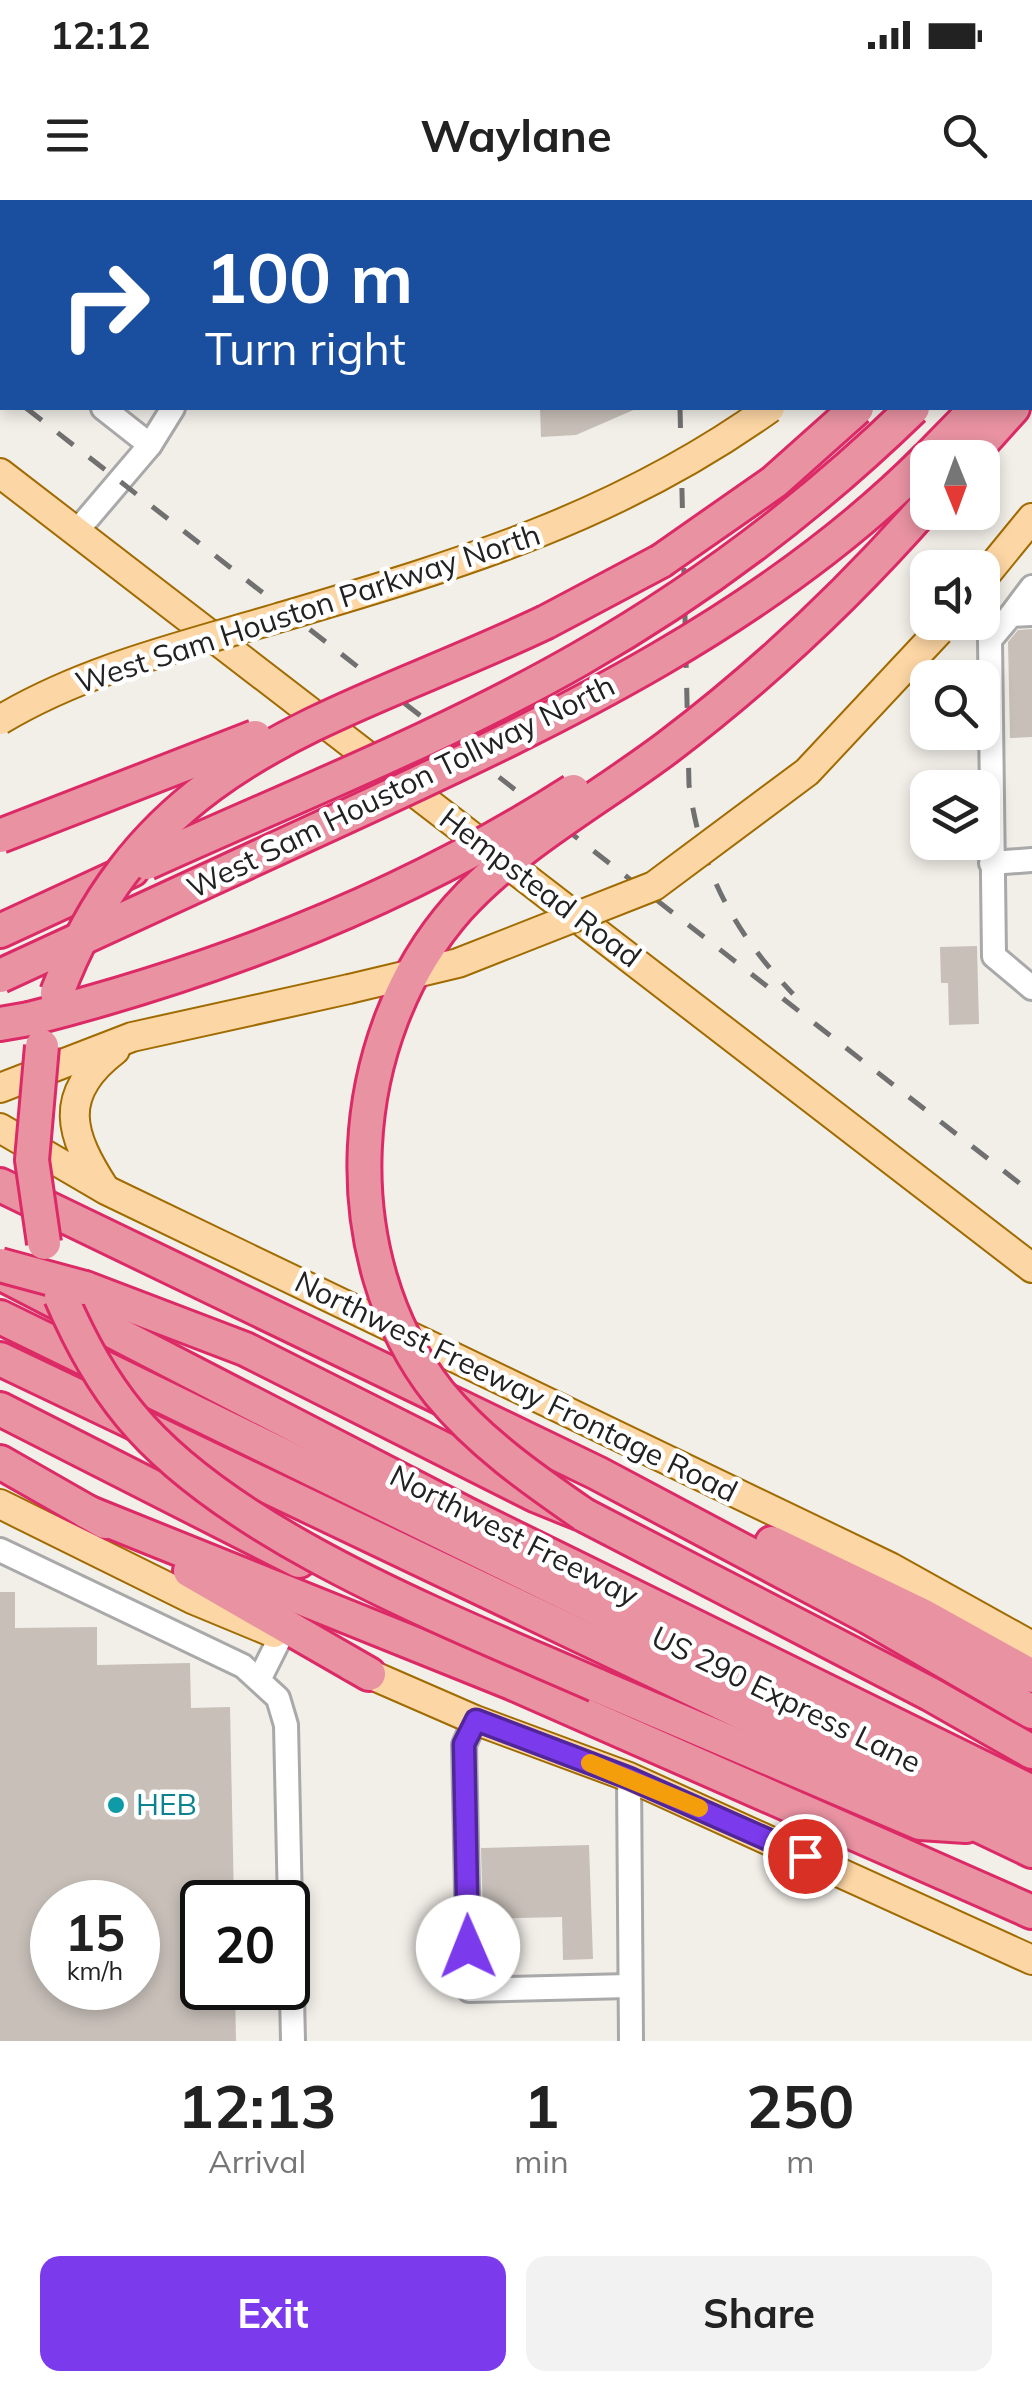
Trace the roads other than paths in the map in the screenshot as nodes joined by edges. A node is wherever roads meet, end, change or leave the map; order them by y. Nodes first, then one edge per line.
1 (106, 410) edge
2 (172, 410) edge
3 (767, 410) edge
4 (856, 410) edge
5 (910, 410) edge
6 (975, 410) edge
7 (1011, 410) edge
8 (946, 440) edge
9 (984, 440) edge
10 (150, 444) junction
11 (910, 473) edge
12 (2, 477) edge
13 (910, 518) edge
14 (1032, 518) edge
15 (910, 521) edge
16 (76, 532) junction
17 (1000, 557) edge
18 (1032, 587) edge
19 (1022, 614) edge
20 (931, 640) edge
21 (326, 718) junction
22 (0, 720) edge
23 (0, 836) edge
24 (1032, 860) edge
25 (992, 862) junction
26 (0, 931) edge
27 (0, 976) edge
28 (1032, 988) edge
29 (0, 1024) edge
30 (132, 1037) junction
31 (0, 1088) edge
32 (0, 1128) edge
33 (0, 1150) edge
34 (58, 1165) junction
35 (0, 1185) edge
36 (106, 1190) junction
37 (0, 1264) edge
38 (1032, 1268) edge
39 (0, 1274) edge
40 (0, 1316) edge
41 (0, 1359) edge
42 (0, 1409) edge
43 (0, 1462) edge
44 (597, 1473) junction
45 (0, 1504) edge
46 (87, 1512) junction
47 (584, 1514) junction
48 (0, 1550) edge
49 (376, 1584) junction
50 (281, 1636) junction
51 (1032, 1646) edge
52 (369, 1674) junction
53 (1032, 1676) edge
54 (260, 1678) junction
55 (1032, 1712) edge
56 (476, 1720) junction
57 (1032, 1752) edge
58 (629, 1778) junction
59 (1032, 1792) edge
60 (1032, 1821) edge
61 (981, 1826) junction
62 (1032, 1851) edge
63 (971, 1888) junction
64 (1032, 1912) edge
65 (1032, 1926) edge
66 (1032, 1960) edge
67 (629, 1986) junction
68 (293, 2041) edge
69 (631, 2041) edge

1 - 10 street
2 - 10 street
3 - 22 main road, West Sam Houston Parkway North, bridge
4 - 21 highway, bridge
5 - 26 highway, West Sam Houston Tollway North, bridge
6 - 8 highway, West Sam Houston Tollway North
7 - 9 highway
10 - 16 street
11 - 27 highway, West Sam Houston Tollway North, bridge
12 - 16 main road, Hempstead Road
13 - 29 highway, bridge
14 - 17 main road
15 - 47 highway, bridge
16 - 38 main road, Hempstead Road
18 - 19 street
19 - 25 street
20 - 30 main road, bridge
21 - 23 highway, bridge
21 - 49 highway, bridge
24 - 25 street
25 - 28 street
30 - 31 main road
30 - 36 main road
32 - 34 main road, Northwest Freeway Frontage Road
33 - 34 main road
34 - 36 main road, Northwest Freeway Frontage Road
35 - 44 highway
36 - 51 main road, Northwest Freeway Frontage Road
37 - 47 highway, bridge
39 - 59 highway, Northwest Freeway
40 - 60 highway, US 290 Express Lane
41 - 61 highway, Northwest Freeway
42 - 49 highway, bridge
43 - 46 highway
44 - 53 highway
44 - 55 highway
45 - 50 main road
46 - 52 highway
46 - 63 highway
47 - 57 highway
48 - 54 street
49 - 61 highway, bridge
50 - 52 main road
50 - 54 street
52 - 56 main road
54 - 68 street
56 - 58 main road
56 - 67 street
58 - 66 main road
58 - 67 street
61 - 62 highway, Northwest Freeway
63 - 64 highway
63 - 65 highway
67 - 69 street

